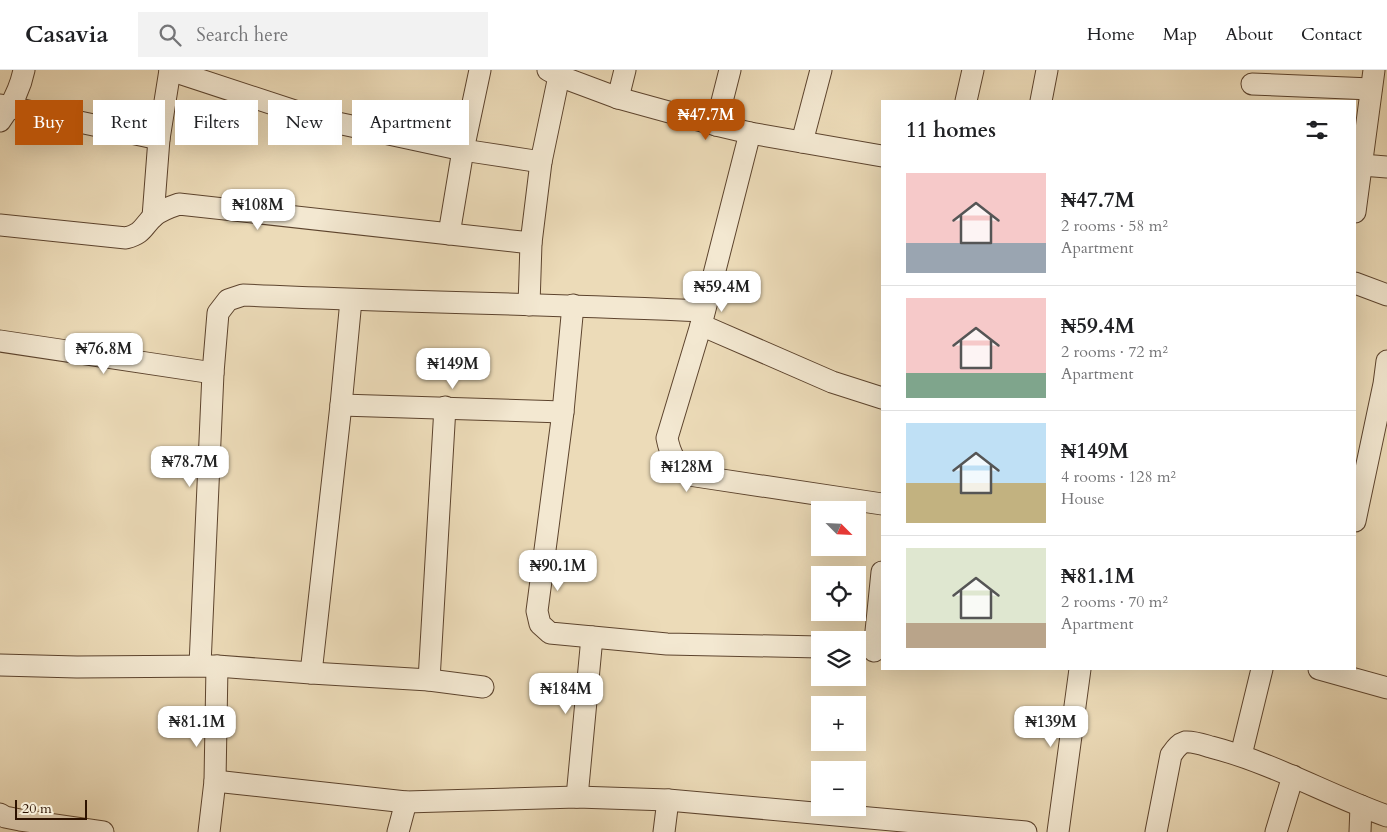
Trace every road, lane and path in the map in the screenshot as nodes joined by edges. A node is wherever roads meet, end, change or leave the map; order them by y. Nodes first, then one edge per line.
1 (24, 70) edge
2 (170, 70) edge
3 (480, 70) edge
4 (625, 70) edge
5 (730, 70) edge
6 (821, 70) edge
7 (973, 70) edge
8 (1047, 70) edge
9 (554, 73) edge
10 (1372, 80) edge
11 (1252, 85) edge
12 (618, 98) junction
13 (966, 100) edge
14 (1041, 100) edge
15 (165, 101) edge
16 (4, 110) edge
17 (716, 125) junction
18 (93, 127) edge
19 (750, 133) junction
20 (802, 142) junction
21 (159, 145) edge
22 (463, 150) junction
23 (881, 156) edge
24 (541, 162) junction
25 (1362, 165) junction
26 (1387, 166) edge
27 (1356, 205) edge
28 (153, 217) junction
29 (0, 225) edge
30 (449, 234) junction
31 (531, 244) junction
32 (1356, 283) edge
33 (1387, 295) edge
34 (351, 300) junction
35 (530, 305) junction
36 (573, 306) junction
37 (702, 318) junction
38 (0, 341) edge
39 (1387, 361) edge
40 (213, 373) junction
41 (881, 398) edge
42 (342, 405) junction
43 (445, 407) junction
44 (563, 412) junction
45 (881, 504) edge
46 (1356, 515) edge
47 (881, 579) edge
48 (592, 637) junction
49 (811, 647) edge
50 (871, 651) edge
51 (0, 665) edge
52 (209, 665) junction
53 (1080, 670) edge
54 (1262, 670) edge
55 (1323, 670) edge
56 (311, 673) junction
57 (430, 680) junction
58 (483, 687) dead end
59 (1387, 688) edge
60 (1241, 755) junction
61 (1293, 776) junction
62 (215, 781) junction
63 (577, 797) junction
64 (668, 800) junction
65 (406, 802) junction
66 (1361, 806) junction
67 (0, 814) edge
68 (1387, 816) edge
69 (61, 829) edge
70 (960, 829) edge
71 (103, 832) edge
72 (209, 832) edge
73 (398, 832) edge
74 (664, 832) edge
75 (1026, 832) edge
76 (1058, 832) edge
77 (1156, 832) edge
78 (1276, 832) edge
79 (1360, 832) edge

1 - 16 street
2 - 15 street
2 - 22 street
3 - 22 street
4 - 12 street
5 - 17 street
6 - 20 street
7 - 13 street
8 - 14 street
9 - 12 street
9 - 24 street
10 - 11 street
10 - 25 street
12 - 17 street
16 - 18 street
17 - 19 street
19 - 20 street
19 - 37 street
20 - 23 street
21 - 28 street
22 - 24 street
22 - 30 street
24 - 31 street
25 - 26 street
25 - 27 street
28 - 29 street
28 - 30 street
30 - 31 street
31 - 35 street
32 - 33 street
34 - 35 street
34 - 40 street
34 - 42 street
35 - 36 street
36 - 37 street
36 - 44 street
37 - 41 street
37 - 45 street
38 - 40 street
39 - 46 street
40 - 52 street
42 - 43 street
42 - 56 street
43 - 44 street
43 - 57 street
44 - 48 street
47 - 50 street
48 - 49 street
48 - 63 street
51 - 52 street
52 - 56 street
52 - 62 street
53 - 76 street
54 - 60 street
55 - 59 street
56 - 57 street
57 - 58 street
60 - 61 street
60 - 77 street
61 - 66 street
61 - 78 street
62 - 65 street
62 - 72 street
63 - 64 street
63 - 65 street
64 - 70 street
64 - 74 street
65 - 73 street
66 - 68 street
66 - 79 street
67 - 69 street
69 - 71 street
70 - 75 street

